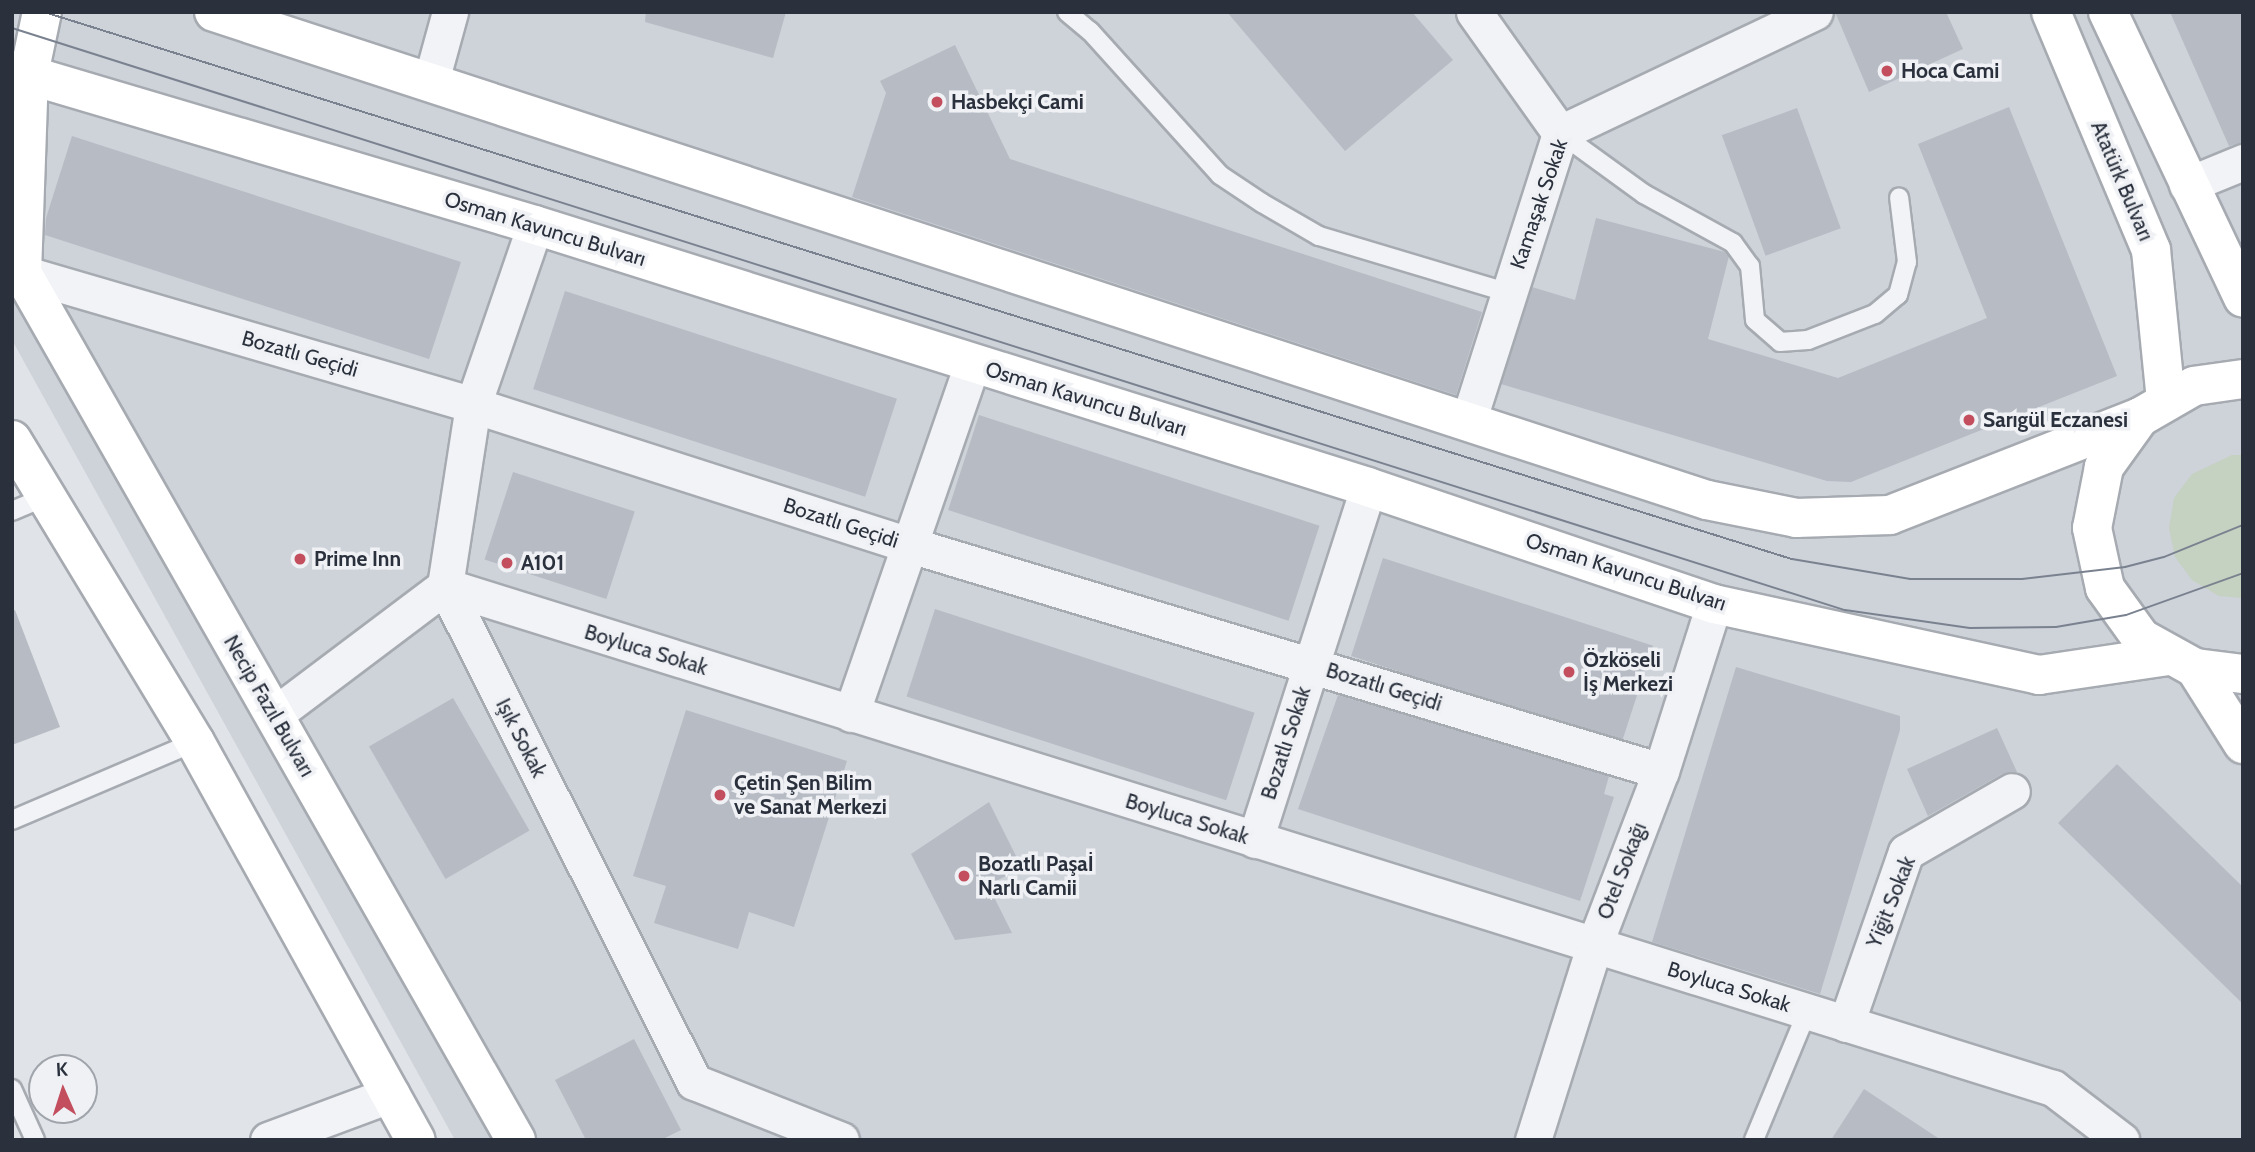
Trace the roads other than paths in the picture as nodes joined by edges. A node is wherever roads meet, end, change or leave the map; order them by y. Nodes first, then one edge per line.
1 (42, 12) edge
2 (214, 12) edge
3 (450, 12) edge
4 (1067, 12) edge
5 (1474, 12) edge
6 (1815, 12) edge
7 (2051, 12) edge
8 (2108, 12) edge
9 (20, 72) edge
10 (432, 81) junction
11 (1560, 133) junction
12 (2243, 162) edge
13 (2188, 186) junction
14 (1899, 197) dead end
15 (535, 225) junction
16 (22, 273) junction
17 (1509, 293) junction
18 (2243, 298) edge
19 (972, 363) junction
20 (2243, 379) edge
21 (473, 405) junction
22 (2153, 408) junction
23 (1468, 422) junction
24 (12, 440) edge
25 (1368, 486) junction
26 (48, 496) junction
27 (12, 511) edge
28 (909, 545) junction
29 (445, 586) junction
30 (1714, 604) junction
31 (2181, 662) junction
32 (1311, 665) junction
33 (2243, 674) edge
34 (851, 714) junction
35 (274, 715) junction
36 (195, 742) junction
37 (2243, 744) edge
38 (1661, 771) junction
39 (2012, 791) dead end
40 (12, 820) edge
41 (1255, 840) junction
42 (1594, 946) junction
43 (1807, 1012) junction
44 (1846, 1024) junction
45 (12, 1089) edge
46 (392, 1094) junction
47 (325, 1130) edge
48 (35, 1140) edge
49 (268, 1140) edge
50 (416, 1140) edge
51 (516, 1140) edge
52 (841, 1140) edge
53 (1533, 1140) edge
54 (1754, 1140) edge
55 (2121, 1140) edge

1 - 9 main road
2 - 10 main road
3 - 10 street
4 - 17 lane
5 - 11 street
6 - 11 street, Kamaşak Sokak
7 - 22 main road, Atatürk Bulvarı
8 - 13 main road
9 - 15 main road, Osman Kavuncu Bulvarı
9 - 16 main road
10 - 23 main road
11 - 14 lane
11 - 17 street, Kamaşak Sokak
12 - 13 street
13 - 18 main road
15 - 19 main road, Osman Kavuncu Bulvarı
15 - 21 street
16 - 21 street, Bozatlı Geçidi
16 - 35 main road, Necip Fazıl Bulvarı
17 - 23 street, Kamaşak Sokak
19 - 25 main road, Osman Kavuncu Bulvarı
19 - 28 street
20 - 22 main road
21 - 28 street, Bozatlı Geçidi
21 - 29 street
22 - 23 main road
22 - 31 main road
24 - 26 main road
25 - 30 main road, Osman Kavuncu Bulvarı
25 - 32 street, Bozatlı Sokak
26 - 27 lane
26 - 36 main road
28 - 32 street, Bozatlı Geçidi
28 - 34 street
29 - 34 street, Boyluca Sokak
29 - 35 street
29 - 52 street, Işık Sokak
30 - 31 main road, Osman Kavuncu Bulvarı
30 - 38 street, Otel Sokağı
31 - 33 main road
31 - 37 main road
32 - 38 street, Bozatlı Geçidi
32 - 41 street, Bozatlı Sokak
34 - 41 street, Boyluca Sokak
35 - 51 main road, Necip Fazıl Bulvarı
36 - 40 lane
36 - 46 main road
38 - 42 street, Otel Sokağı
39 - 44 street, Yiğit Sokak
41 - 42 street, Boyluca Sokak
42 - 43 street, Boyluca Sokak
42 - 53 street, Otel Sokağı
43 - 44 street, Boyluca Sokak
43 - 54 lane
44 - 55 street, Boyluca Sokak
45 - 48 lane
46 - 47 street
46 - 50 main road
47 - 49 street

